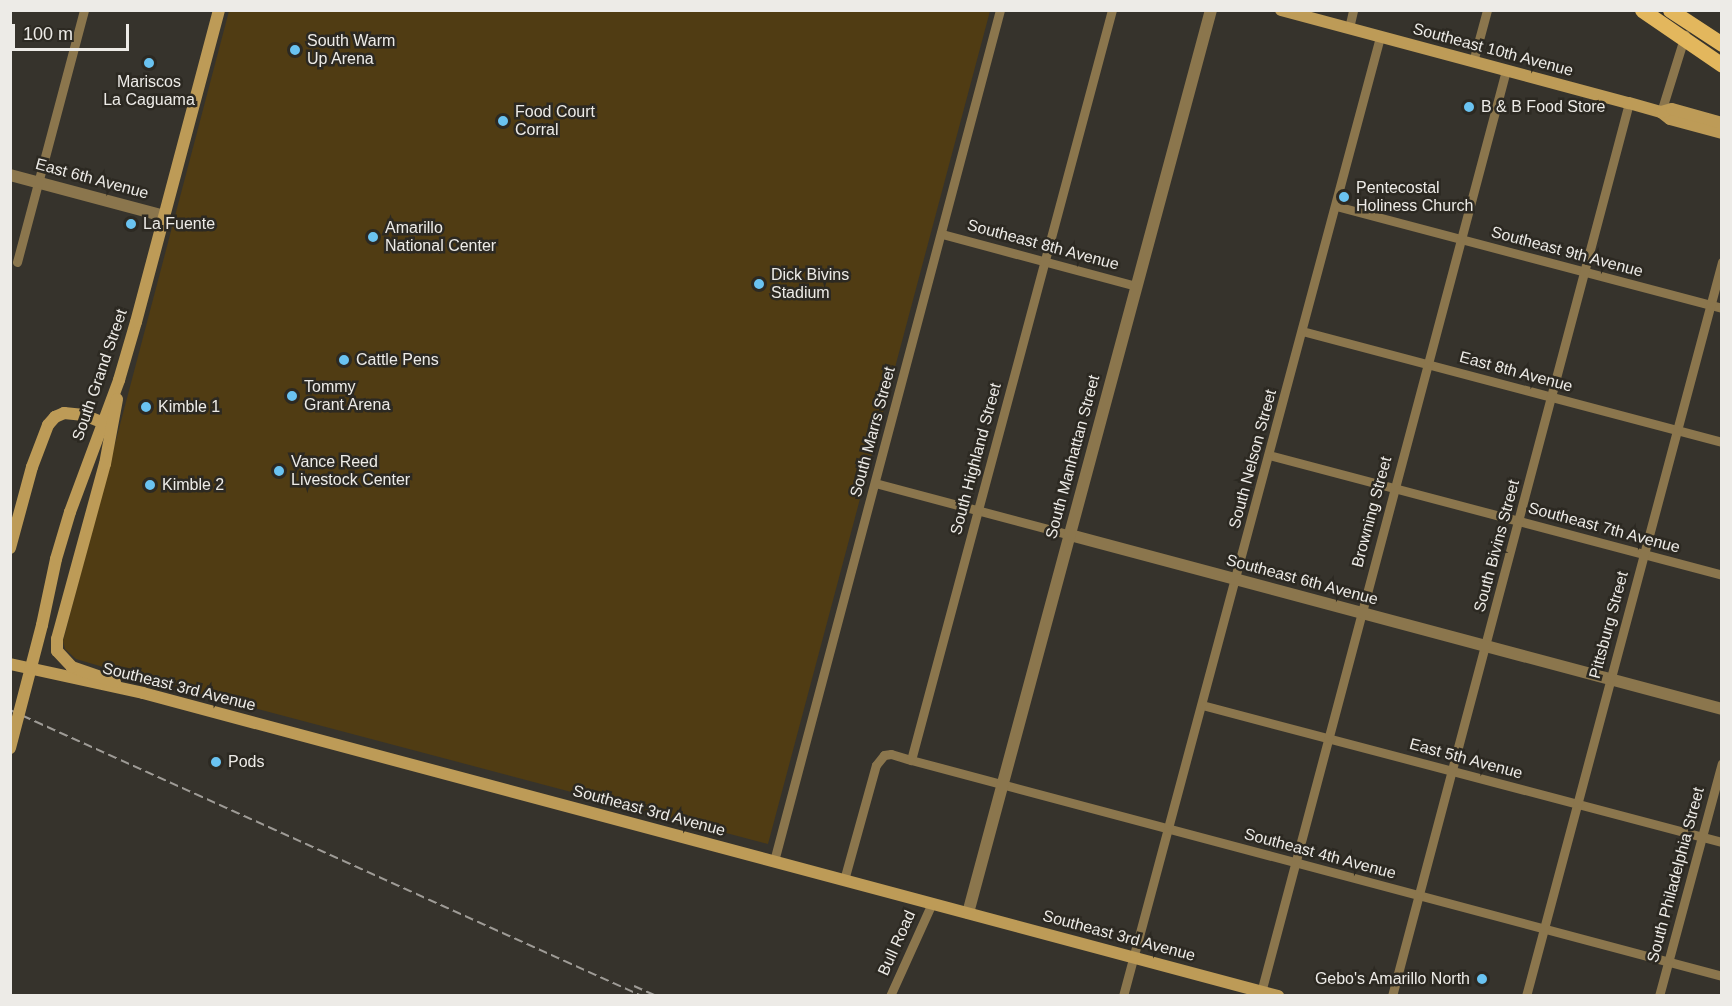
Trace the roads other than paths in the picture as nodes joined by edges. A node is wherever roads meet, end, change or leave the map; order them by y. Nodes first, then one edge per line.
1 (84, 10) edge
2 (219, 10) edge
3 (1000, 10) edge
4 (1112, 10) edge
5 (1211, 10) edge
6 (1281, 10) edge
7 (1353, 10) edge
8 (1487, 10) edge
9 (1642, 10) edge
10 (1670, 10) edge
11 (1691, 25) junction
12 (1349, 28) junction
13 (1380, 37) junction
14 (1682, 39) junction
15 (1722, 44) edge
16 (1473, 62) junction
17 (1722, 65) edge
18 (1506, 70) junction
19 (1629, 103) junction
20 (1661, 112) junction
21 (1722, 123) edge
22 (1722, 133) edge
23 (10, 175) edge
24 (39, 183) junction
25 (1336, 206) junction
26 (164, 216) junction
27 (942, 234) junction
28 (1461, 239) junction
29 (17, 262) dead end
30 (1044, 262) junction
31 (1722, 262) edge
32 (1585, 272) junction
33 (1136, 286) junction
34 (1710, 305) junction
35 (1722, 308) edge
36 (1302, 331) junction
37 (1427, 364) junction
38 (119, 380) junction
39 (1551, 397) junction
40 (103, 421) junction
41 (1677, 430) junction
42 (113, 432) junction
43 (1722, 442) edge
44 (1269, 455) junction
45 (875, 483) junction
46 (1394, 488) junction
47 (978, 510) junction
48 (1519, 521) junction
49 (1070, 535) junction
50 (10, 548) edge
51 (1644, 554) junction
52 (1722, 575) edge
53 (1236, 579) junction
54 (1361, 613) junction
55 (1485, 646) junction
56 (10, 664) edge
57 (1610, 679) junction
58 (129, 690) junction
59 (1202, 705) junction
60 (1722, 709) edge
61 (1328, 738) junction
62 (10, 748) edge
63 (911, 760) junction
64 (1722, 763) edge
65 (1452, 771) junction
66 (1003, 785) junction
67 (1576, 804) junction
68 (1169, 829) junction
69 (1702, 837) junction
70 (1722, 842) edge
71 (774, 861) junction
72 (1294, 862) junction
73 (844, 880) junction
74 (1419, 896) junction
75 (932, 903) junction
76 (968, 913) junction
77 (1543, 928) junction
78 (1134, 957) junction
79 (1668, 962) junction
80 (1722, 976) edge
81 (1260, 993) edge
82 (890, 996) edge
83 (1124, 996) edge
84 (1278, 996) edge
85 (1392, 996) edge
86 (1526, 996) edge
87 (1659, 996) edge

1 - 24 street
2 - 26 main road, South Grand Street
3 - 27 street, South Marrs Street
4 - 30 street, South Highland Street
5 - 33 street, South Manhattan Street
6 - 12 main road, Southeast 10th Avenue
7 - 12 street
8 - 16 street
9 - 14 main road
10 - 11 main road
11 - 14 street
11 - 15 main road
12 - 13 main road, Southeast 10th Avenue
13 - 16 main road, Southeast 10th Avenue
13 - 25 street, South Nelson Street
14 - 17 main road
14 - 20 street
16 - 18 main road, Southeast 10th Avenue
18 - 19 main road, Southeast 10th Avenue
18 - 28 street, Browning Street
19 - 20 main road, Southeast 10th Avenue
19 - 32 street, South Bivins Street
20 - 21 main road
20 - 22 main road
23 - 24 street, East 6th Avenue
24 - 26 street, East 6th Avenue
24 - 29 street
25 - 28 street, Southeast 9th Avenue
25 - 36 street, South Nelson Street
26 - 38 main road, South Grand Street
27 - 30 street, Southeast 8th Avenue
27 - 45 street, South Marrs Street
28 - 32 street, Southeast 9th Avenue
28 - 37 street, Browning Street
30 - 33 street, Southeast 8th Avenue
30 - 47 street, South Highland Street
31 - 34 street, Pittsburg Street
32 - 34 street, Southeast 9th Avenue
32 - 39 street, South Bivins Street
33 - 49 street, South Manhattan Street
34 - 35 street, Southeast 9th Avenue
34 - 41 street, Pittsburg Street
36 - 37 street, East 8th Avenue
36 - 44 street, South Nelson Street
37 - 39 street, East 8th Avenue
37 - 46 street, Browning Street
38 - 40 main road, South Grand Street
38 - 42 main road
39 - 41 street, East 8th Avenue
39 - 48 street, South Bivins Street
40 - 42 main road
40 - 50 main road
40 - 62 main road, South Grand Street, bridge
41 - 43 street, East 8th Avenue
41 - 51 street, Pittsburg Street
42 - 58 main road
44 - 46 street, Southeast 7th Avenue
44 - 53 street, South Nelson Street
45 - 47 street, Southeast 6th Avenue
45 - 71 street, South Marrs Street
46 - 48 street, Southeast 7th Avenue
46 - 54 street, Browning Street
47 - 49 street, Southeast 6th Avenue
47 - 63 street, South Highland Street
48 - 51 street, Southeast 7th Avenue
48 - 55 street, South Bivins Street
49 - 53 street, Southeast 6th Avenue
49 - 66 street, South Manhattan Street
51 - 52 street, Southeast 7th Avenue
51 - 57 street, Pittsburg Street
53 - 54 street, Southeast 6th Avenue
53 - 59 street, South Nelson Street
54 - 55 street, Southeast 6th Avenue
54 - 61 street, Browning Street
55 - 57 street, Southeast 6th Avenue
55 - 65 street, South Bivins Street
56 - 58 main road, Southeast 3rd Avenue
57 - 60 street, Southeast 6th Avenue
57 - 67 street, Pittsburg Street
58 - 71 main road, Southeast 3rd Avenue
59 - 61 street, East 5th Avenue
59 - 68 street, South Nelson Street
61 - 65 street, East 5th Avenue
61 - 72 street, Browning Street
63 - 66 street, Southeast 4th Avenue
63 - 73 street
64 - 69 street, South Philadelphia Street
65 - 67 street, East 5th Avenue
65 - 74 street, South Bivins Street
66 - 68 street, Southeast 4th Avenue
66 - 76 street, South Manhattan Street
67 - 69 street, East 5th Avenue
67 - 77 street, Pittsburg Street
68 - 72 street, Southeast 4th Avenue
68 - 78 street, South Nelson Street
69 - 70 street, East 5th Avenue
69 - 79 street, South Philadelphia Street
71 - 73 main road, Southeast 3rd Avenue
72 - 74 street, Southeast 4th Avenue
72 - 81 street, Browning Street
73 - 75 main road, Southeast 3rd Avenue
74 - 77 street, Southeast 4th Avenue
74 - 85 street, South Bivins Street
75 - 76 main road, Southeast 3rd Avenue
75 - 82 street, Bull Road
76 - 78 main road, Southeast 3rd Avenue
77 - 79 street, Southeast 4th Avenue
77 - 86 street, Pittsburg Street
78 - 81 main road, Southeast 3rd Avenue
78 - 83 street, South Nelson Street
79 - 80 street, Southeast 4th Avenue
79 - 87 street, South Philadelphia Street
81 - 84 main road, Southeast 3rd Avenue

